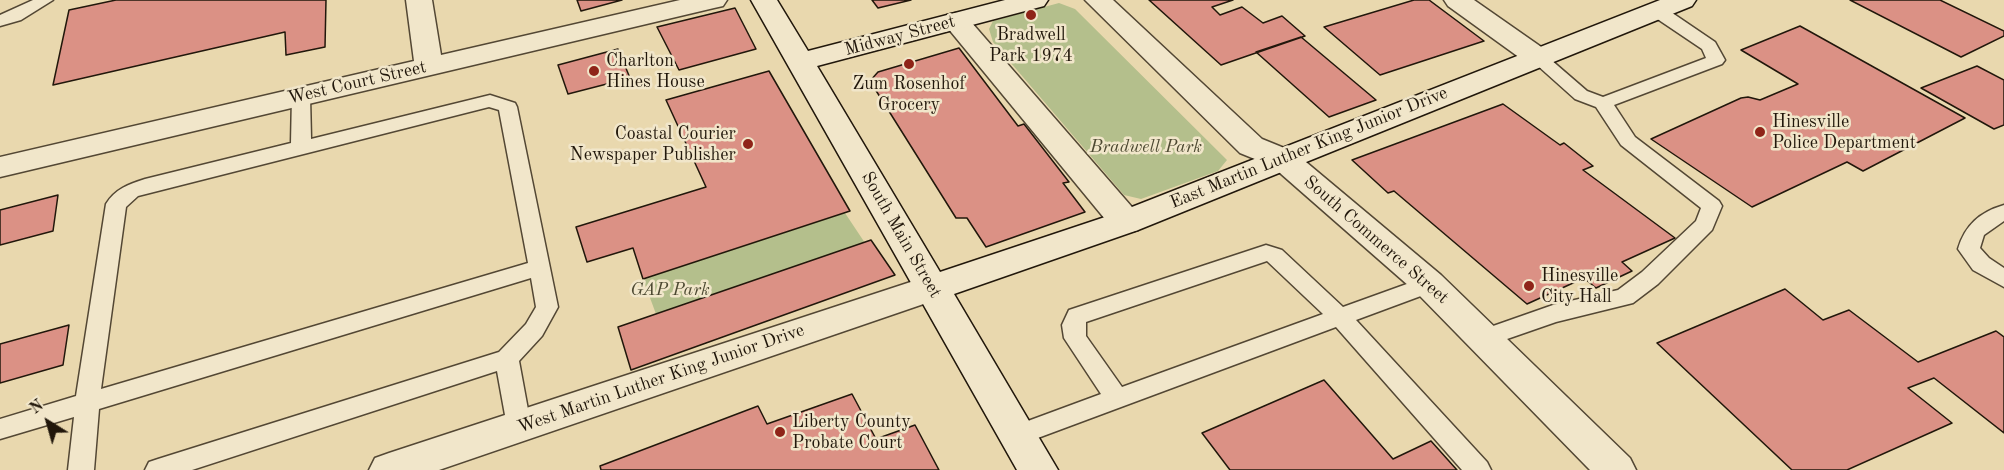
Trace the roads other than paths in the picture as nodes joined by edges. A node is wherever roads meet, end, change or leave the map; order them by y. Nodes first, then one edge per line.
1 (45, 0) edge
2 (419, 0) edge
3 (714, 0) edge
4 (764, 0) edge
5 (1035, 0) edge
6 (1098, 0) edge
7 (1457, 0) edge
8 (1670, 5) edge
9 (0, 21) edge
10 (956, 21) junction
11 (1537, 57) junction
12 (800, 62) junction
13 (429, 66) junction
14 (301, 96) junction
15 (1603, 103) junction
16 (301, 147) junction
17 (1283, 159) junction
18 (0, 167) edge
19 (2004, 213) edge
20 (1126, 222) junction
21 (540, 267) junction
22 (2004, 279) edge
23 (1429, 284) junction
24 (932, 288) junction
25 (1339, 316) junction
26 (1484, 338) junction
27 (507, 359) junction
28 (1117, 399) junction
29 (87, 404) junction
30 (519, 426) junction
31 (0, 429) edge
32 (1018, 435) junction
33 (81, 470) edge
34 (158, 470) edge
35 (389, 470) edge
36 (1038, 470) edge
37 (1478, 470) edge
38 (1616, 470) edge

1 - 9 lane
2 - 13 street
3 - 13 street, West Court Street
4 - 12 street, South Main Street
5 - 10 street, Midway Street
6 - 17 street, South Commerce Street
7 - 11 street
8 - 11 street, East Martin Luther King Junior Drive
8 - 15 lane
10 - 12 street, Midway Street
10 - 20 street
11 - 15 lane
11 - 17 street, East Martin Luther King Junior Drive
12 - 24 street, South Main Street
13 - 14 street, West Court Street
14 - 16 lane
14 - 18 street, West Court Street
15 - 26 lane
16 - 21 lane
16 - 29 lane
17 - 20 street, East Martin Luther King Junior Drive
17 - 23 street, South Commerce Street
19 - 22 lane
20 - 24 street, East Martin Luther King Junior Drive
21 - 27 lane
21 - 29 lane
23 - 25 lane
23 - 26 street, South Commerce Street
24 - 30 street, West Martin Luther King Junior Drive
24 - 32 street, South Main Street
25 - 28 lane
25 - 28 lane
25 - 37 lane
26 - 38 street, South Commerce Street
27 - 30 lane
27 - 34 lane
28 - 32 lane
29 - 31 lane
29 - 33 lane
30 - 35 street, West Martin Luther King Junior Drive
32 - 36 street, South Main Street

